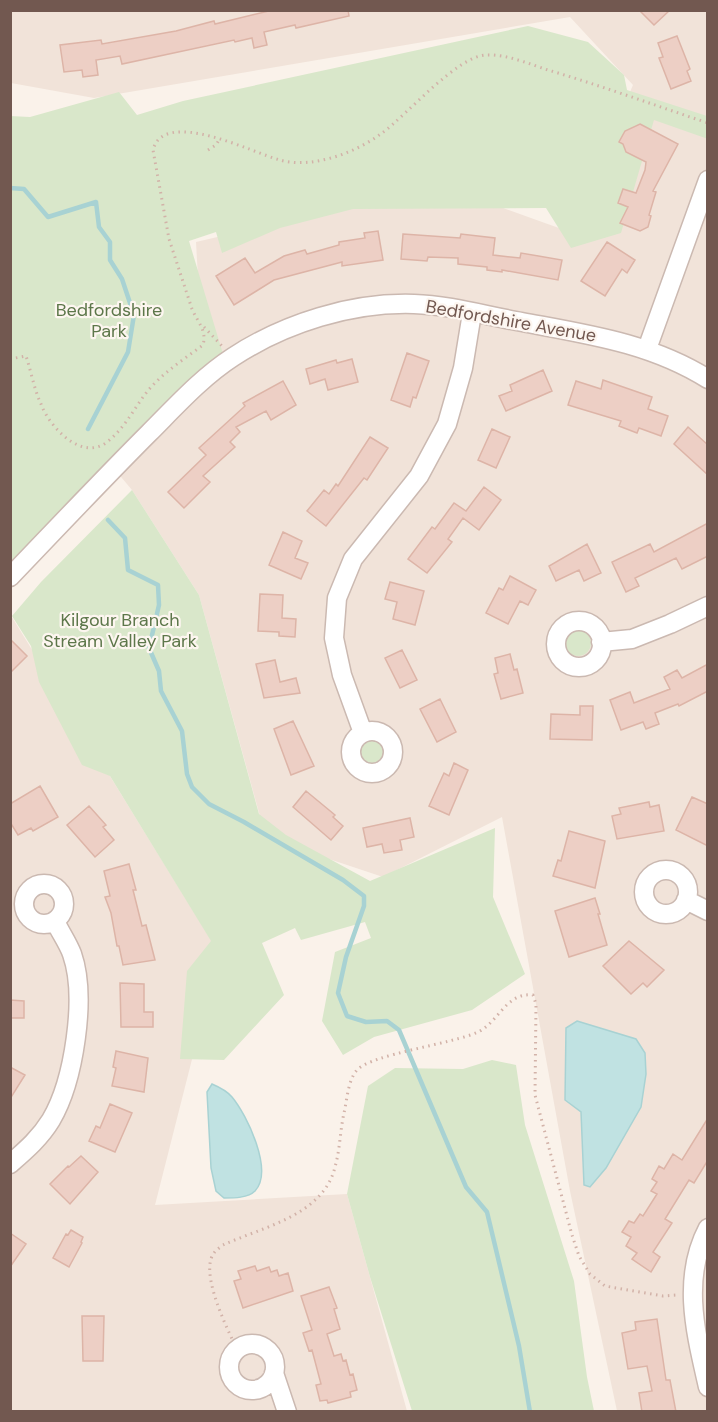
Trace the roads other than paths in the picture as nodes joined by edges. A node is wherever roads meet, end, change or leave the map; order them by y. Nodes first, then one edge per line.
1 (708, 180) edge
2 (472, 313) junction
3 (647, 349) junction
4 (708, 379) edge
5 (10, 577) edge
6 (708, 606) edge
7 (601, 642) dead end
8 (363, 733) dead end
9 (686, 900) dead end
10 (708, 911) edge
11 (55, 921) dead end
12 (10, 1164) edge
13 (708, 1228) edge
14 (274, 1373) junction
15 (708, 1387) edge
16 (287, 1412) edge

1 - 3 street
2 - 3 street, Bedfordshire Avenue
2 - 5 street, Bedfordshire Avenue
2 - 8 street
3 - 4 street, Bedfordshire Avenue
6 - 7 street
9 - 10 street
11 - 12 street
13 - 15 street
14 - 14 street
14 - 16 street

